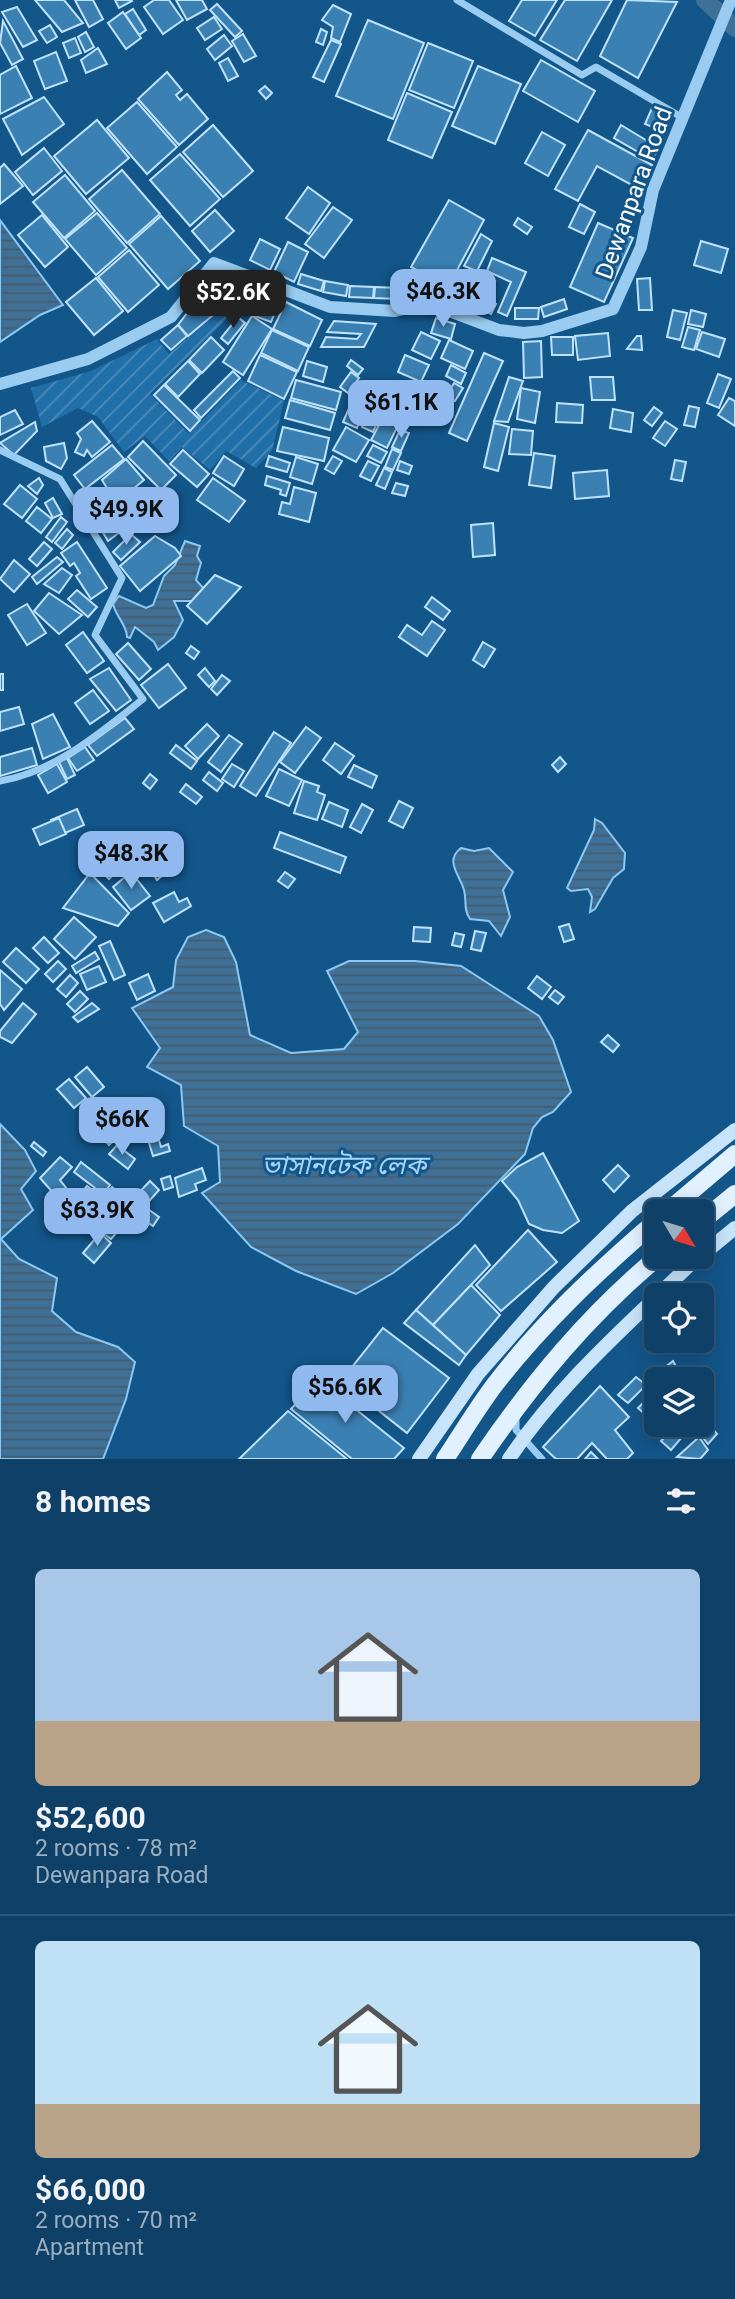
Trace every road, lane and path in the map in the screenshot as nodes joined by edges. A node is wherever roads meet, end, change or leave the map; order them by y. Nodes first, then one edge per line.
1 (457, 0) edge
2 (731, 0) edge
3 (683, 118) junction
4 (0, 384) edge
5 (0, 450) edge
6 (0, 781) edge
7 (735, 1130) edge
8 (735, 1153) edge
9 (735, 1194) edge
10 (682, 1199) edge
11 (714, 1211) edge
12 (735, 1227) edge
13 (644, 1231) edge
14 (714, 1245) edge
15 (645, 1269) edge
16 (687, 1269) edge
17 (671, 1283) edge
18 (644, 1308) edge
19 (516, 1406) junction
20 (523, 1438) junction
21 (419, 1459) edge
22 (445, 1459) edge
23 (480, 1459) edge
24 (509, 1459) edge
25 (542, 1459) edge

1 - 3 street
2 - 3 street, Dewanpara Road
3 - 4 street, Dewanpara Road
5 - 6 street
7 - 21 main road
8 - 10 main road
9 - 11 main road
12 - 14 main road
13 - 22 main road
15 - 19 main road
16 - 17 main road
18 - 20 main road
19 - 20 street
19 - 23 main road
20 - 24 main road
20 - 25 street

